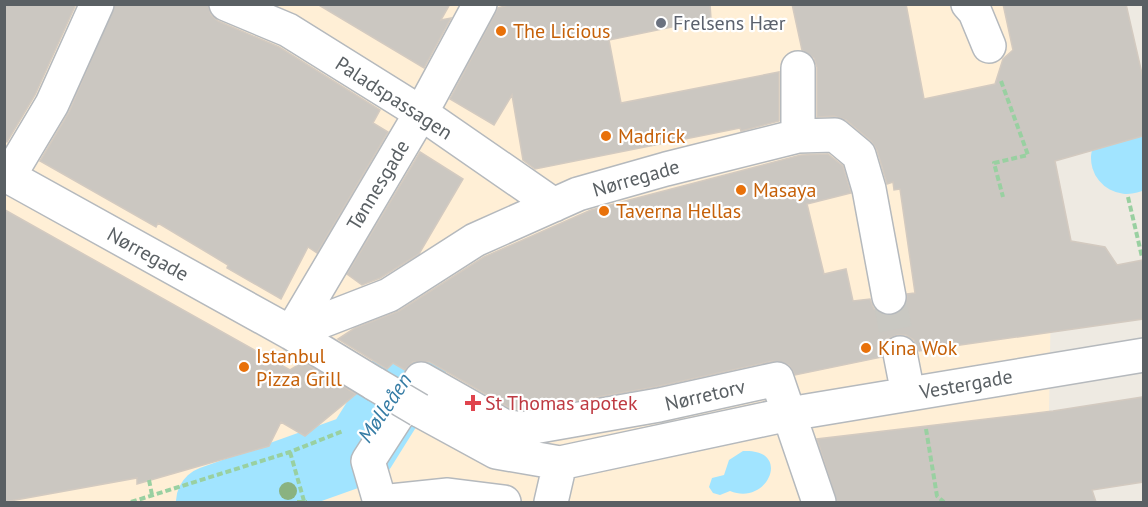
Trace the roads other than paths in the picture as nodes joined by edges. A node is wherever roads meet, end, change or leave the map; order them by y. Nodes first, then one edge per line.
1 (98, 4) edge
2 (226, 4) edge
3 (480, 4) edge
4 (968, 4) edge
5 (989, 46) road end
6 (798, 68) dead end
7 (421, 113) junction
8 (798, 136) junction
9 (7, 175) edge
10 (554, 205) junction
11 (889, 297) tunnel mouth
12 (291, 333) junction
13 (900, 353) tunnel mouth
14 (1143, 355) edge
15 (375, 384) joint
16 (908, 394) junction
17 (789, 414) junction
18 (560, 463) junction
19 (381, 502) edge
20 (504, 502) edge
21 (551, 502) edge
22 (819, 502) edge

1 - 9 street
2 - 7 street, Paladspassagen
3 - 7 street, Tønnesgade
4 - 5 street
6 - 8 street
7 - 10 street, Paladspassagen
7 - 12 street, Tønnesgade
8 - 10 street, Nørregade
8 - 11 street, Nørregade
9 - 12 street, Nørregade
10 - 12 street, Nørregade
12 - 15 street, Nørregade
13 - 16 street
14 - 16 street, Vestergade
15 - 18 street, Nørretorv, bridge
16 - 17 street, Vestergade
17 - 18 street, Nørretorv
17 - 19 street, Nørretorv
17 - 22 street, Nørretorv
18 - 21 street
19 - 20 street, Nørretorv

